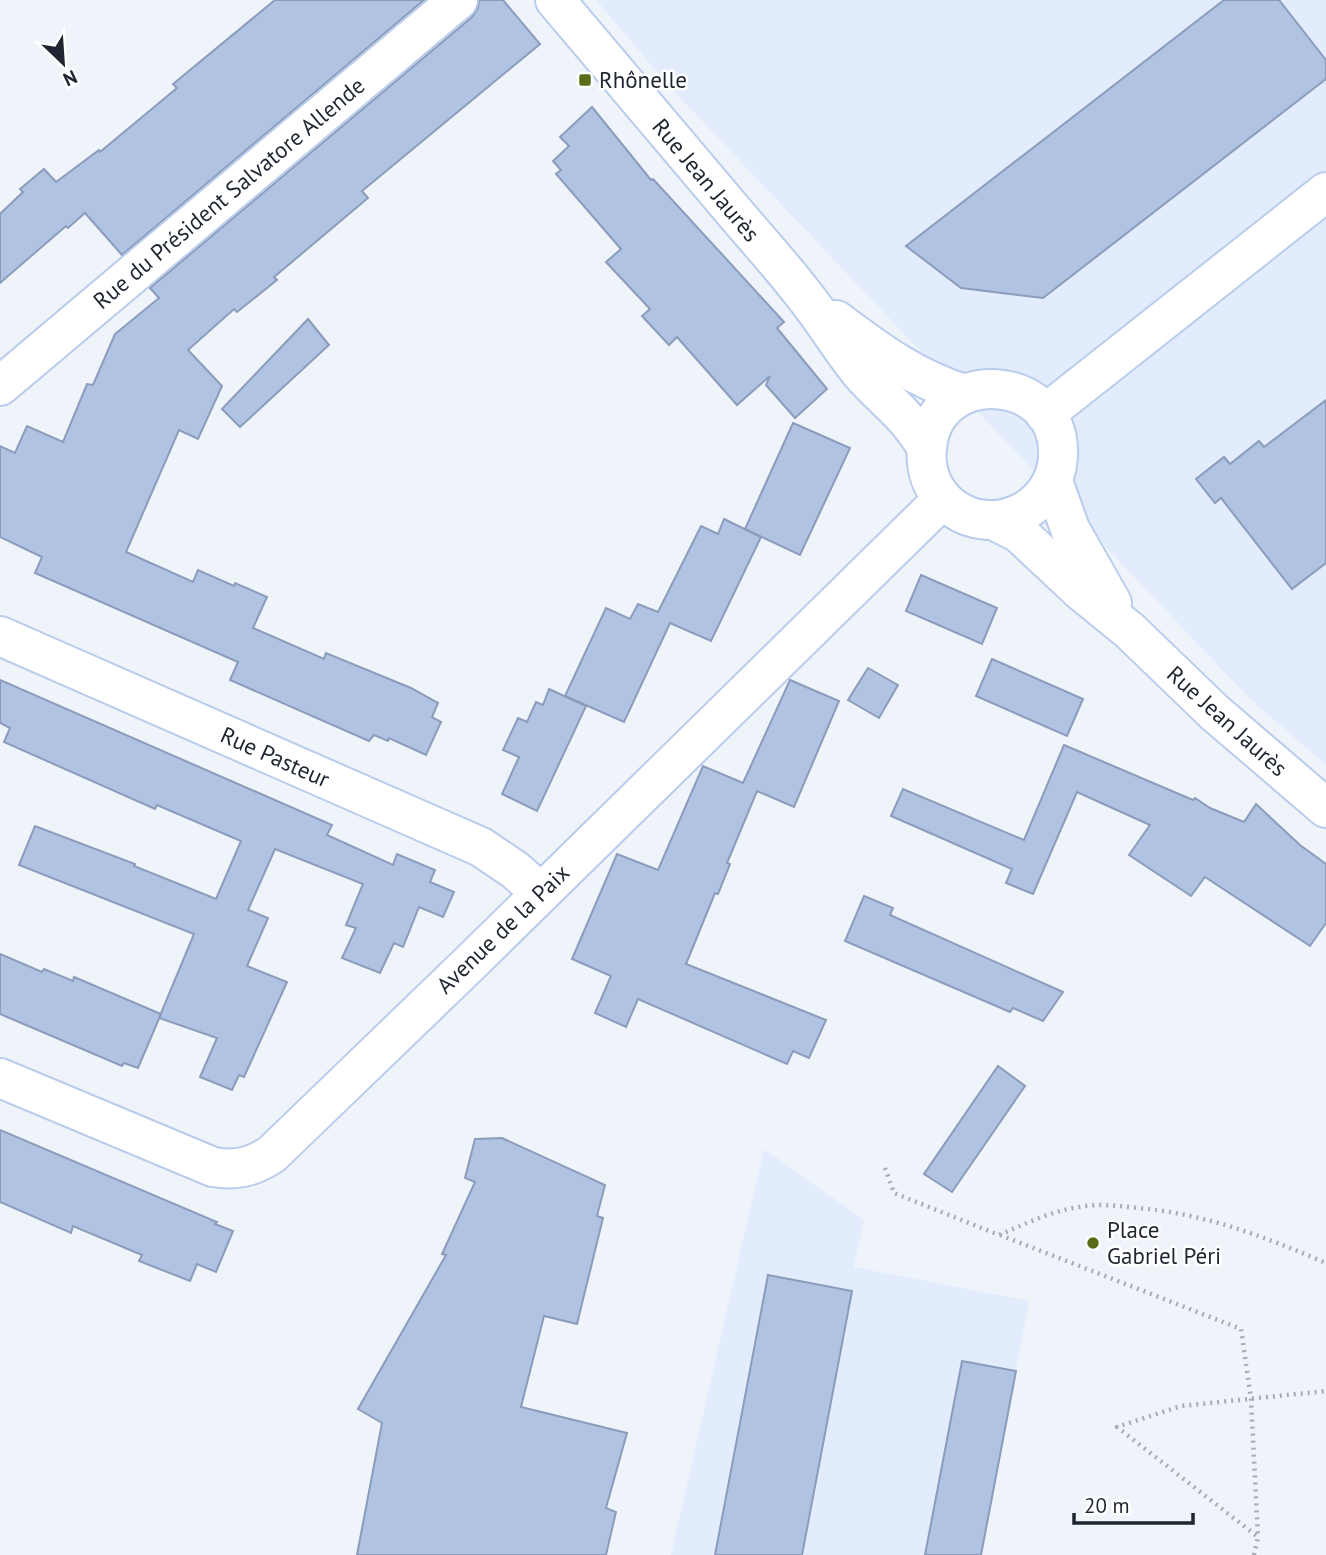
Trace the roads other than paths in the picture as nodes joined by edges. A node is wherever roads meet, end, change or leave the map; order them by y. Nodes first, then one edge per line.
1 (458, 0) edge
2 (555, 0) edge
3 (1326, 192) edge
4 (804, 295) junction
5 (0, 386) edge
6 (965, 394) junction
7 (1045, 414) junction
8 (926, 449) junction
9 (1053, 481) junction
10 (943, 499) junction
11 (995, 520) junction
12 (1130, 631) junction
13 (0, 636) edge
14 (1326, 808) edge
15 (541, 893) junction
16 (0, 1078) edge

1 - 5 street, Rue du Président Salvatore Allende
2 - 4 street, Rue Jean Jaurès
3 - 7 street
4 - 6 street, Rue Jean Jaurès
4 - 8 street, Rue Jean Jaurès
6 - 7 street, Rue Jean Jaurès
6 - 8 street
7 - 9 street, Rue Jean Jaurès
8 - 10 street, Rue Jean Jaurès
9 - 11 street
9 - 12 street, Rue Jean Jaurès
10 - 11 street, Rue Jean Jaurès
10 - 15 street, Avenue de la Paix
11 - 12 street, Rue Jean Jaurès
12 - 14 street, Rue Jean Jaurès
13 - 15 street, Rue Pasteur
15 - 16 street, Avenue de la Paix

